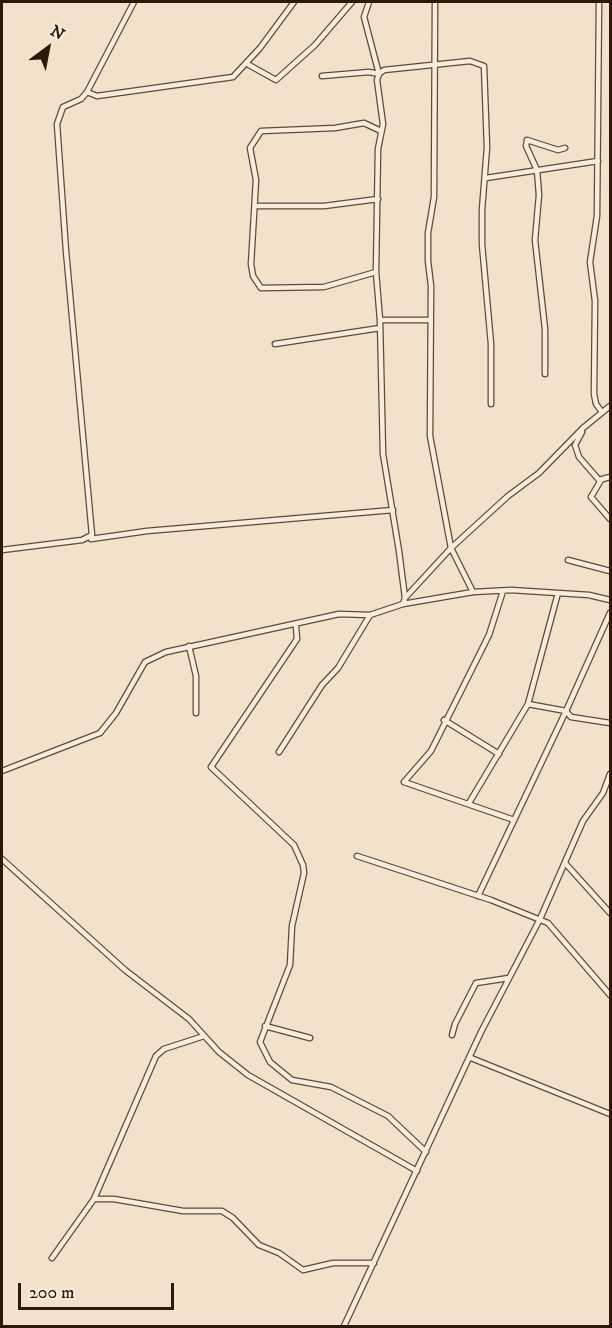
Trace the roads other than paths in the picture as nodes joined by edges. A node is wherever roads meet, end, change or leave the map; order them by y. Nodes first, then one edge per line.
1 (134, 2) edge
2 (294, 2) edge
3 (352, 2) edge
4 (369, 2) edge
5 (435, 2) edge
6 (599, 2) edge
7 (249, 65) dead end
8 (434, 65) junction
9 (379, 74) junction
10 (322, 76) dead end
11 (87, 92) junction
12 (381, 130) junction
13 (566, 148) dead end
14 (598, 160) junction
15 (537, 170) junction
16 (486, 178) junction
17 (378, 199) junction
18 (255, 206) junction
19 (376, 272) junction
20 (380, 320) junction
21 (431, 320) junction
22 (381, 328) junction
23 (275, 344) dead end
24 (545, 374) dead end
25 (490, 404) dead end
26 (610, 406) edge
27 (602, 412) junction
28 (584, 427) junction
29 (610, 477) edge
30 (601, 480) junction
31 (393, 510) junction
32 (610, 519) edge
33 (88, 539) junction
34 (451, 548) junction
35 (2, 550) edge
36 (568, 560) dead end
37 (610, 571) edge
38 (503, 591) junction
39 (473, 592) junction
40 (558, 593) junction
41 (405, 598) junction
42 (610, 600) edge
43 (403, 604) junction
44 (610, 613) edge
45 (370, 615) junction
46 (296, 626) junction
47 (189, 646) junction
48 (528, 704) junction
49 (566, 711) junction
50 (196, 713) dead end
51 (444, 720) junction
52 (610, 723) edge
53 (279, 752) dead end
54 (499, 754) junction
55 (2, 771) edge
56 (610, 774) edge
57 (469, 803) junction
58 (514, 820) junction
59 (357, 856) dead end
60 (2, 859) edge
61 (565, 863) junction
62 (478, 896) junction
63 (610, 913) edge
64 (540, 919) junction
65 (509, 978) junction
66 (610, 995) edge
67 (265, 1026) junction
68 (204, 1035) junction
69 (452, 1035) dead end
70 (310, 1038) dead end
71 (471, 1058) junction
72 (610, 1114) edge
73 (426, 1152) junction
74 (417, 1171) junction
75 (94, 1199) junction
76 (52, 1258) dead end
77 (374, 1263) junction
78 (344, 1326) edge

1 - 11 street
2 - 11 street
3 - 7 street
4 - 9 street
5 - 8 street
6 - 14 street
8 - 9 street
8 - 16 street
8 - 21 street
9 - 10 street
9 - 12 street
11 - 33 street
12 - 17 street
12 - 18 street
13 - 15 street
14 - 15 street
14 - 27 street
15 - 16 street
15 - 24 street
16 - 25 street
17 - 18 street
17 - 19 street
18 - 19 street
19 - 20 street
20 - 21 street
20 - 22 street
21 - 34 street
22 - 23 street
22 - 31 street
26 - 27 street
27 - 28 street
28 - 30 street
28 - 34 street
29 - 30 street
30 - 32 street
31 - 33 street
31 - 41 street
33 - 35 street
34 - 39 street
34 - 41 street
36 - 37 street
38 - 39 street
38 - 40 street
38 - 51 street
39 - 43 street
40 - 42 street
40 - 48 street
41 - 43 street
43 - 45 street
44 - 49 street
45 - 46 street
45 - 53 street
46 - 47 street
46 - 67 street
47 - 50 street
47 - 55 street
48 - 49 street
48 - 54 street
49 - 52 street
49 - 58 street
51 - 54 street
51 - 57 street
54 - 57 street
56 - 61 street
57 - 58 street
58 - 62 street
59 - 62 street
60 - 68 street
61 - 63 street
61 - 64 street
62 - 64 street
64 - 65 street
64 - 66 street
65 - 69 street
65 - 71 street
67 - 70 street
67 - 73 street
68 - 74 street
68 - 75 street
71 - 72 street
71 - 73 street
73 - 74 street
74 - 77 street
75 - 76 street
75 - 77 street
77 - 78 street

